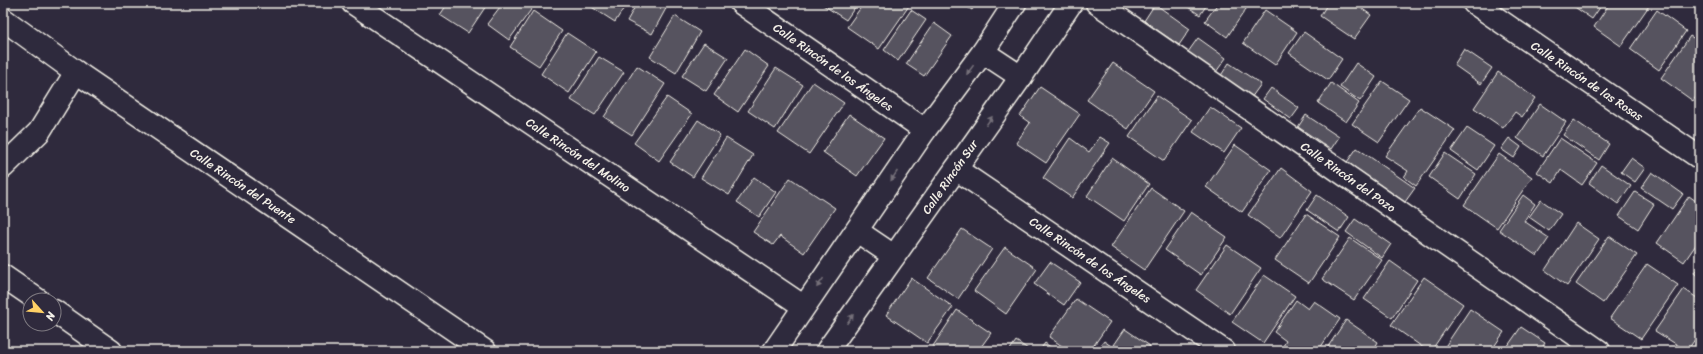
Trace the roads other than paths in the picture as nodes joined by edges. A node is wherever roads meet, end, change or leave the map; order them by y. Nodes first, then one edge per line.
1 (353, 3) edge
2 (741, 3) edge
3 (1015, 3) edge
4 (1071, 3) edge
5 (1097, 3) edge
6 (1474, 3) edge
7 (3, 19) edge
8 (983, 52) junction
9 (76, 72) junction
10 (1021, 77) junction
11 (925, 130) junction
12 (1700, 158) edge
13 (3, 167) edge
14 (956, 169) junction
15 (857, 231) junction
16 (894, 256) junction
17 (3, 276) edge
18 (26, 292) edge
19 (803, 306) junction
20 (62, 317) edge
21 (836, 348) edge
22 (111, 351) edge
23 (485, 351) edge
24 (774, 351) edge
25 (1224, 351) edge
26 (1599, 351) edge

1 - 19 street, Calle Rincón del Molino
2 - 11 street, Calle Rincón de los Ángeles
3 - 8 street
4 - 10 street, Calle Rincón Sur
5 - 26 street, Calle Rincón del Pozo
6 - 12 street, Calle Rincón de las Rosas
7 - 9 street, Calle Rincón del Puente
8 - 10 street
8 -> 11 street
9 - 13 street
9 - 23 street, Calle Rincón del Puente
14 -> 10 street, Calle Rincón Sur
11 -> 15 street
14 - 16 street, Calle Rincón Sur
14 - 25 street, Calle Rincón de los Ángeles
15 - 16 street
15 -> 19 street
21 -> 16 street, Calle Rincón Sur
17 - 18 street
19 - 24 street
20 - 22 street

